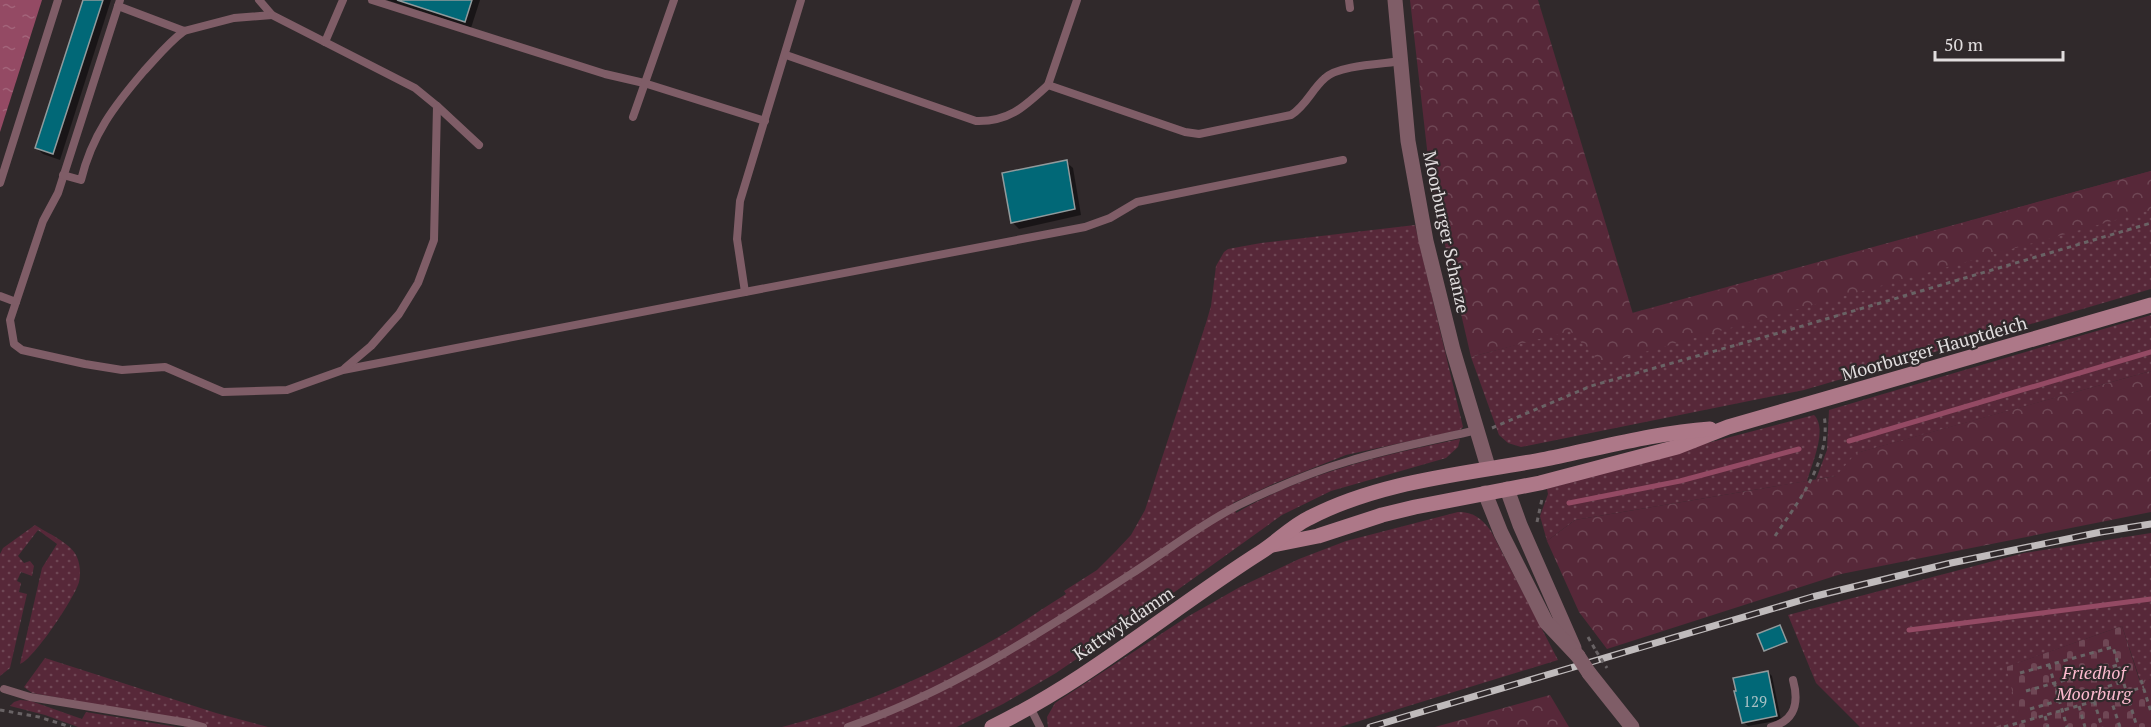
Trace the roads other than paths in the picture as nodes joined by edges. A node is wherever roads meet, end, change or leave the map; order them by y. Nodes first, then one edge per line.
1 (58, 0) edge
2 (259, 0) edge
3 (344, 0) edge
4 (372, 0) edge
5 (674, 0) edge
6 (801, 0) edge
7 (1077, 0) edge
8 (1395, 0) edge
9 (119, 3) edge
10 (272, 15) junction
11 (184, 32) junction
12 (325, 42) junction
13 (786, 55) junction
14 (1402, 61) junction
15 (644, 83) junction
16 (1048, 85) junction
17 (437, 106) junction
18 (633, 117) dead end
19 (765, 121) junction
20 (479, 145) dead end
21 (1343, 160) dead end
22 (63, 175) junction
23 (0, 183) edge
24 (745, 292) junction
25 (0, 296) edge
26 (16, 302) junction
27 (2151, 305) edge
28 (343, 370) junction
29 (1728, 427) junction
30 (1477, 430) junction
31 (1488, 467) junction
32 (1507, 489) junction
33 (1485, 493) junction
34 (1273, 544) junction
35 (1578, 656) junction
36 (1793, 680) dead end
37 (4, 689) dead end
38 (1030, 707) junction
39 (203, 727) edge
40 (848, 727) edge
41 (992, 727) edge
42 (1040, 727) edge
43 (1632, 727) edge
44 (1771, 727) edge

1 - 23 lane
2 - 10 lane
3 - 12 lane
4 - 15 lane
5 - 15 lane
6 - 13 lane
7 - 16 lane
8 - 14 street, Moorburger Schanze
9 - 11 lane
9 - 22 lane
10 - 11 lane
10 - 12 lane
11 - 22 lane
12 - 17 lane
13 - 16 lane
13 - 19 lane
14 - 16 lane
14 - 30 street, Moorburger Schanze
15 - 18 lane
15 - 19 lane
17 - 20 lane
17 - 28 lane
19 - 24 lane
21 - 24 lane
22 - 26 lane
24 - 28 lane
25 - 26 lane
26 - 28 lane
27 - 29 main road, Moorburger Hauptdeich
29 - 31 main road, Moorburger Hauptdeich
29 - 32 main road, Moorburger Hauptdeich
30 - 31 street, Moorburger Schanze
30 - 40 lane
31 - 32 main road
31 - 33 main road
31 - 34 main road, Kattwykdamm
32 - 33 main road, Moorburger Hauptdeich
32 - 35 street
33 - 34 main road, Kattwykdamm
33 - 35 street
34 - 38 main road, Kattwykdamm
35 - 43 street, bridge
36 - 44 lane
37 - 39 lane
38 - 41 main road, Kattwykdamm
38 - 42 lane

